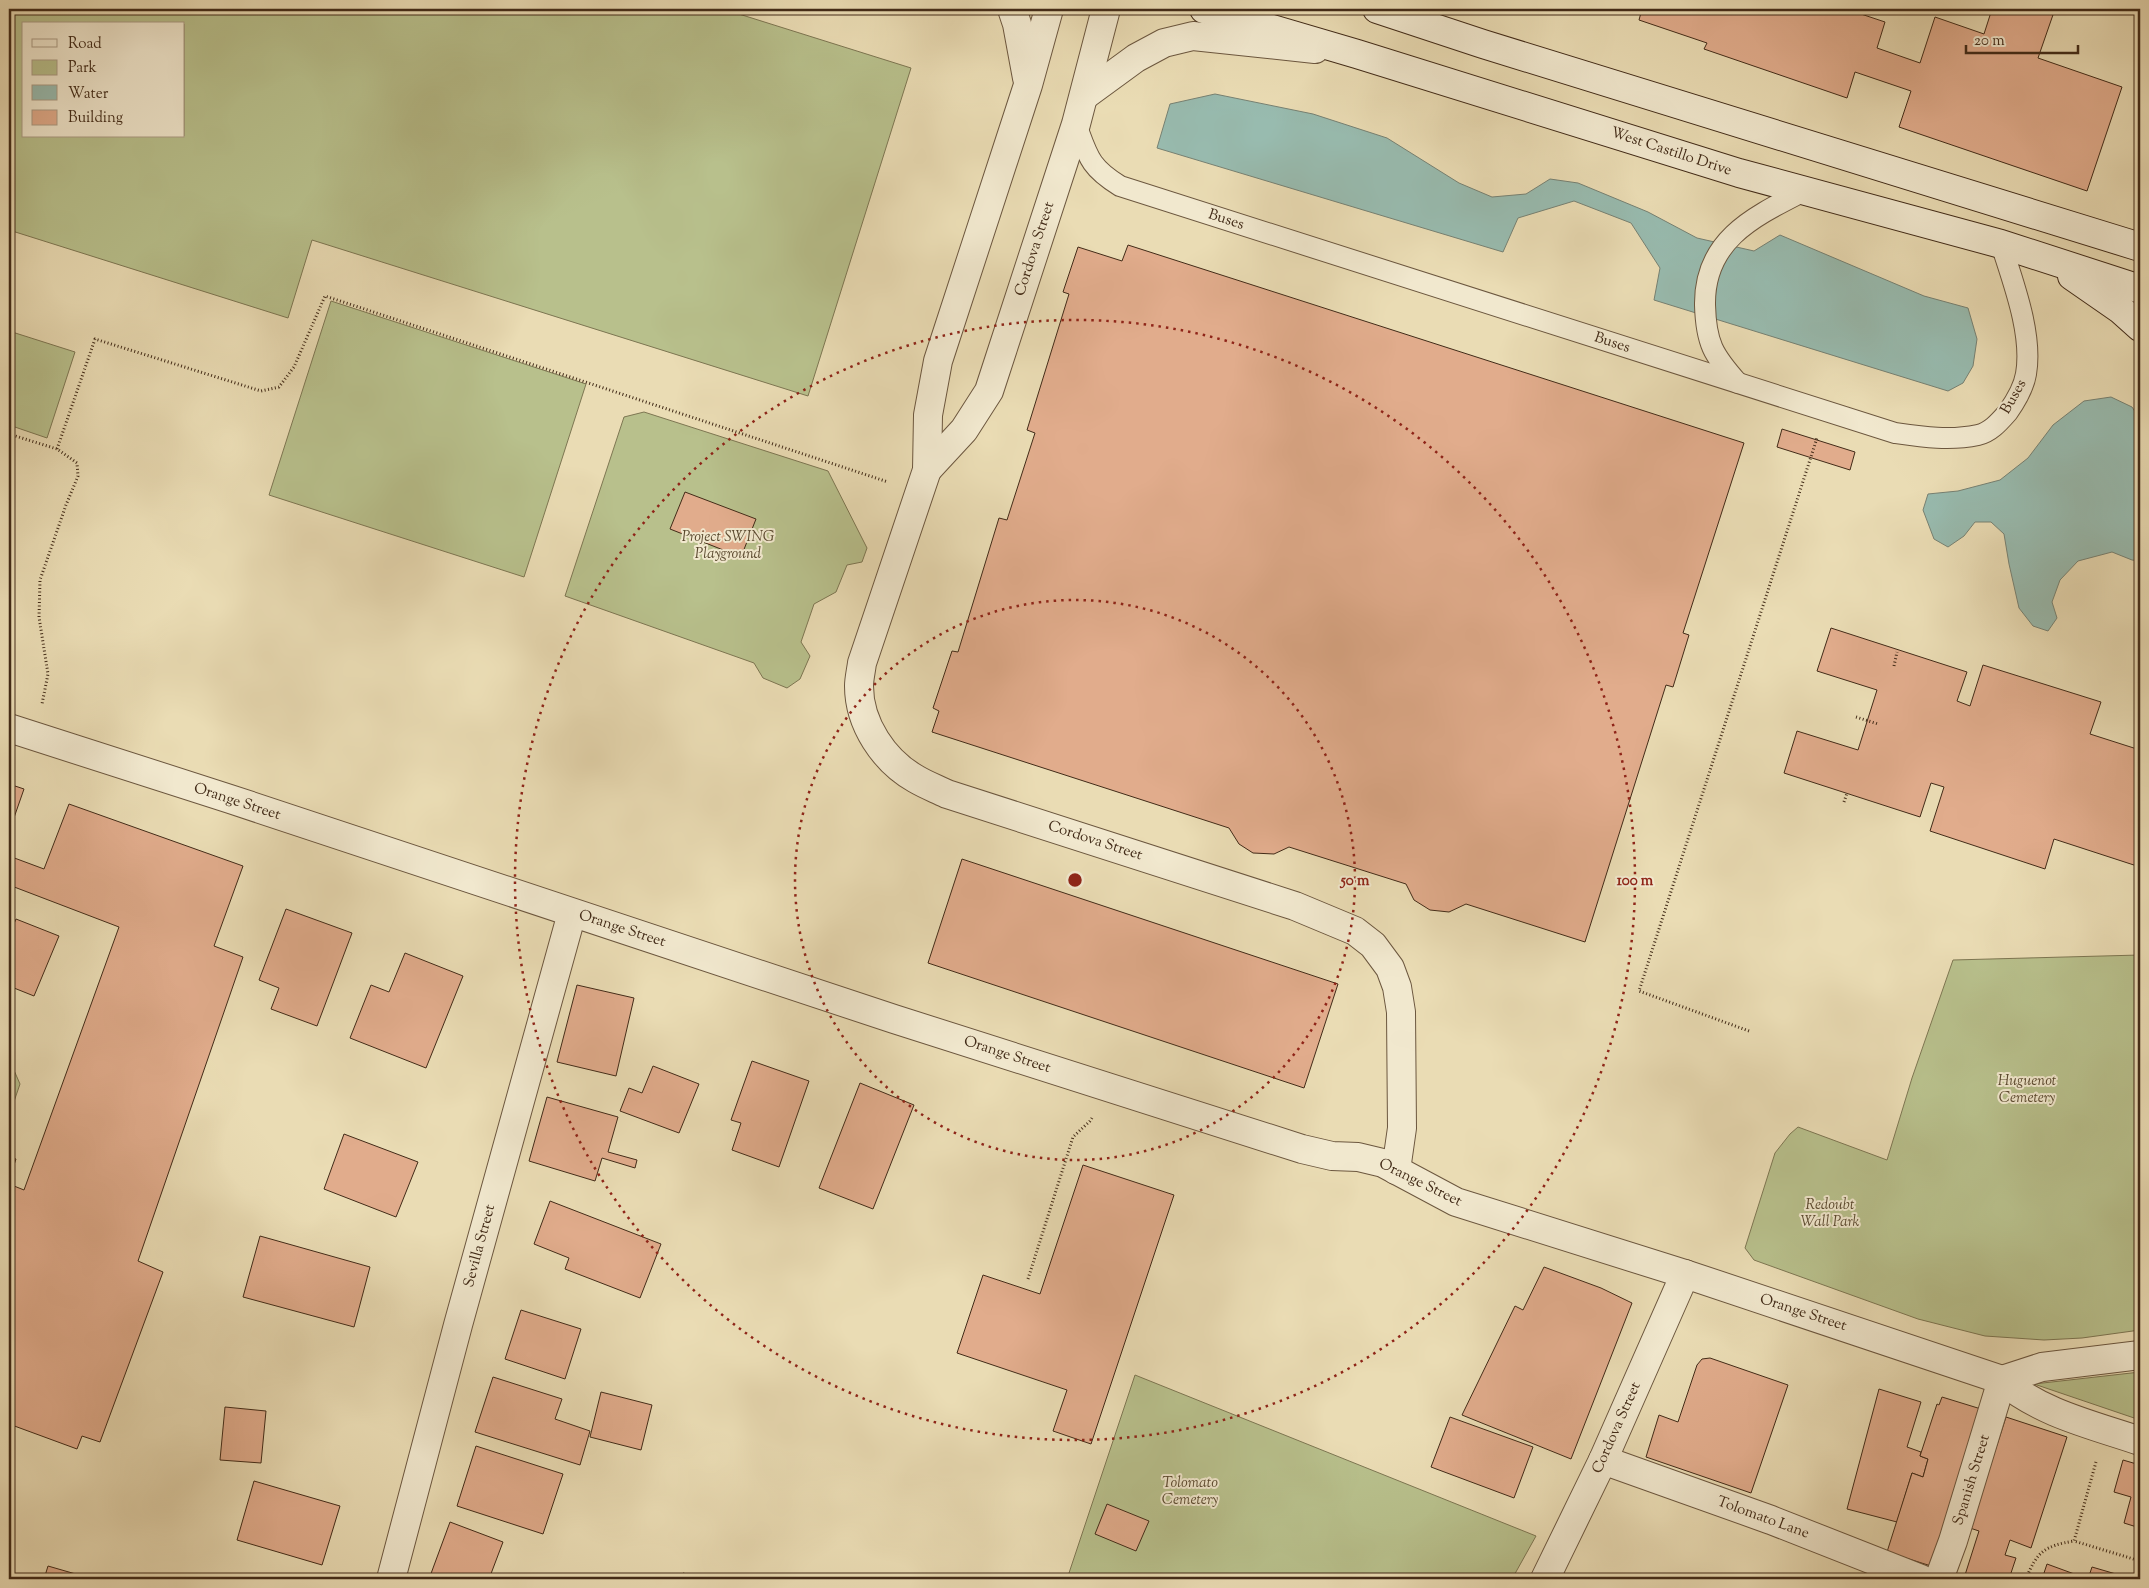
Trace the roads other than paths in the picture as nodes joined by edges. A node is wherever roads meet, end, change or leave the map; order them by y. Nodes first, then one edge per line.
1 (1012, 9) edge
2 (1049, 9) edge
3 (1106, 9) edge
4 (1204, 9) edge
5 (1377, 9) edge
6 (1357, 54) junction
7 (1028, 85) junction
8 (1084, 96) junction
9 (1076, 124) junction
10 (1806, 190) junction
11 (2001, 244) junction
12 (2140, 247) edge
13 (2046, 258) junction
14 (2140, 289) edge
15 (2140, 327) edge
16 (1738, 383) junction
17 (924, 481) junction
18 (9, 728) edge
19 (572, 913) junction
20 (1396, 1170) junction
21 (1685, 1274) junction
22 (2140, 1356) edge
23 (2002, 1380) junction
24 (2140, 1442) edge
25 (1603, 1460) junction
26 (391, 1579) edge
27 (1545, 1579) edge
28 (1921, 1579) edge
29 (1939, 1579) edge

1 - 7 street
2 - 7 street, Cordova Street
3 - 8 street, Cordova Street
4 - 6 street, West Castillo Drive
5 - 12 street
6 - 8 street
6 - 10 street, West Castillo Drive
7 - 17 street, Cordova Street
8 - 9 street, Cordova Street
9 - 16 lane, Buses
9 - 17 street, Cordova Street
10 - 11 street, West Castillo Drive
10 - 16 lane
11 - 13 street, West Castillo Drive
11 - 16 lane, Buses
13 - 14 street, West Castillo Drive
13 - 15 street
17 - 20 street, Cordova Street
18 - 19 street, Orange Street
19 - 20 street, Orange Street
19 - 26 street, Sevilla Street
20 - 21 street, Orange Street
21 - 23 street, Orange Street
21 - 25 street, Cordova Street
22 - 23 street
23 - 24 street, Orange Street
23 - 29 street, Spanish Street
25 - 27 street, Cordova Street
25 - 28 street, Tolomato Lane

